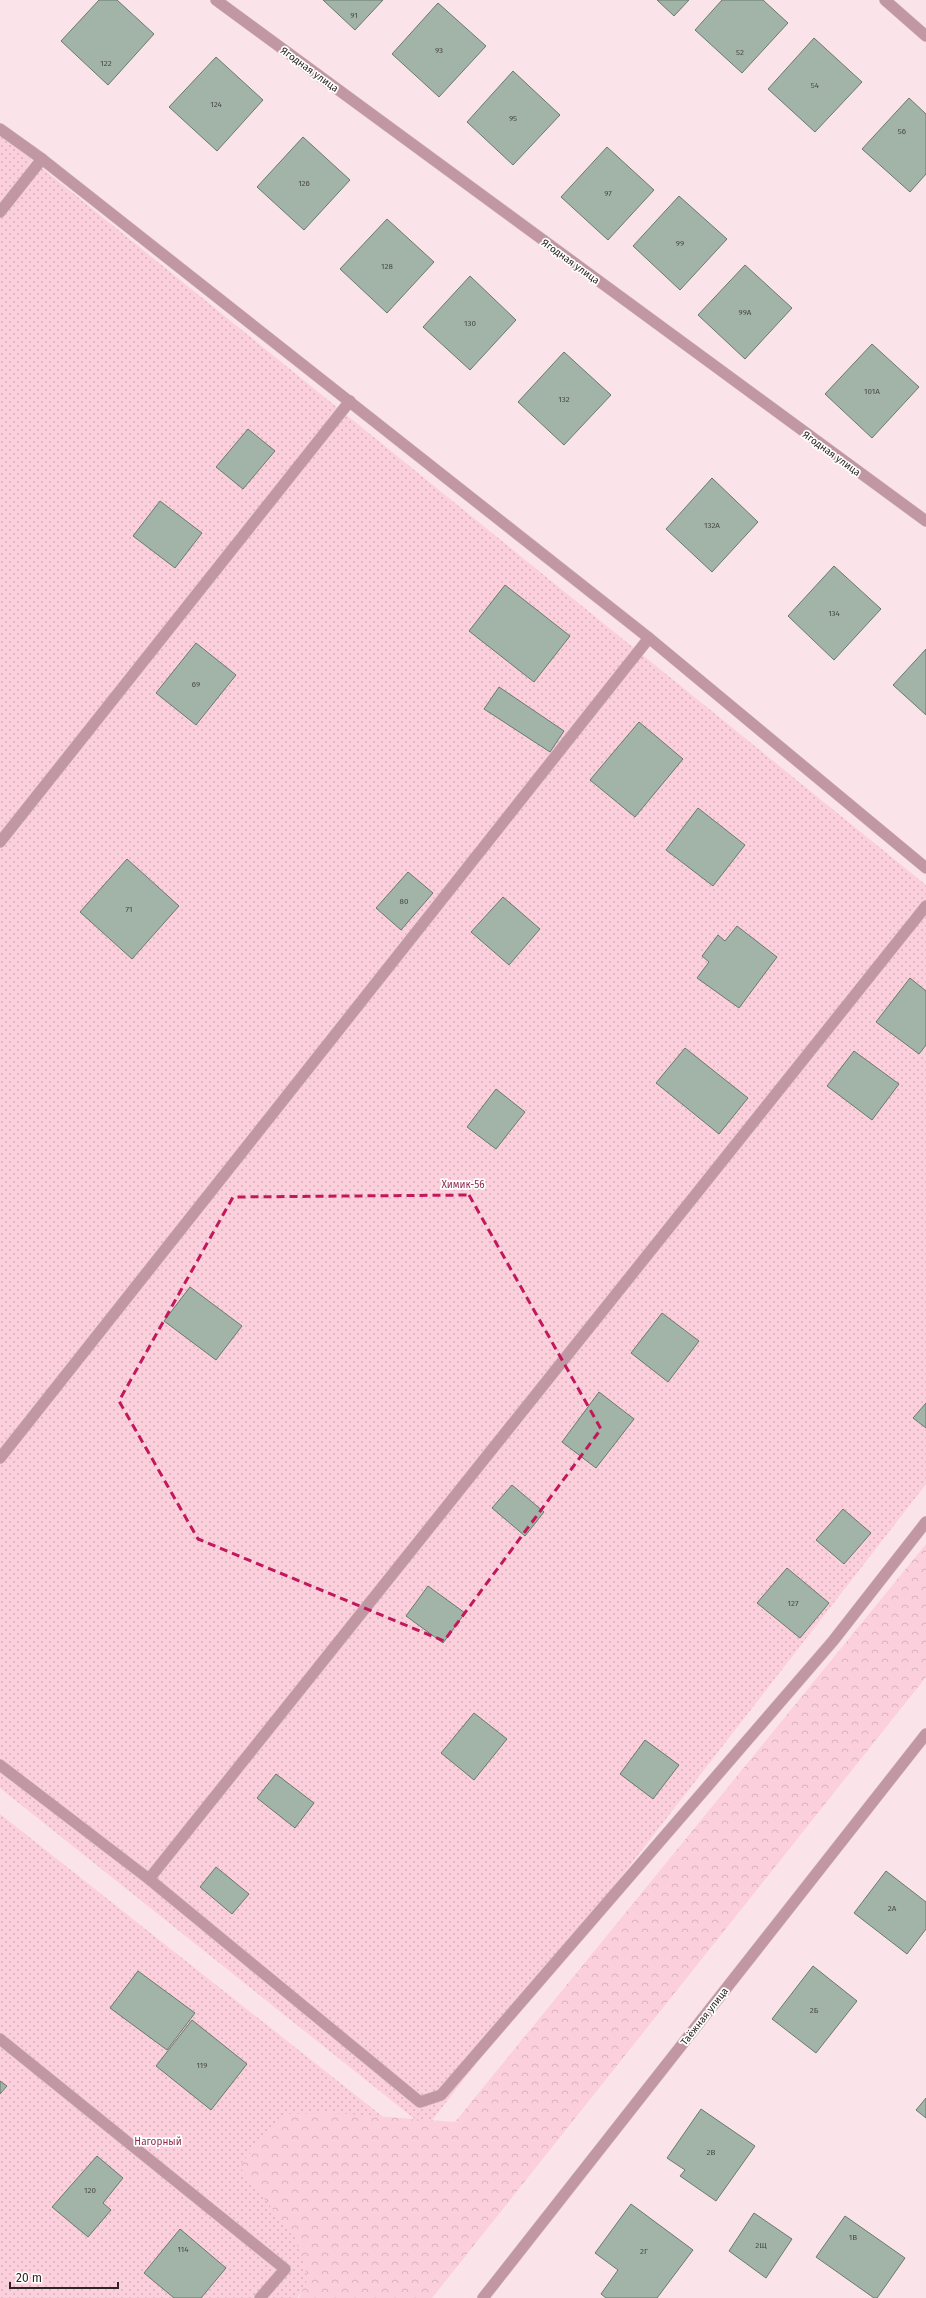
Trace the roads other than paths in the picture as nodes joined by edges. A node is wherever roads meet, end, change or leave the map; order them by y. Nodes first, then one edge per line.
1 (216, 0) edge
2 (885, 0) edge
3 (926, 36) edge
4 (0, 129) edge
5 (42, 159) junction
6 (0, 212) edge
7 (350, 401) junction
8 (926, 522) edge
9 (649, 638) junction
10 (0, 842) edge
11 (926, 868) edge
12 (926, 906) edge
13 (0, 1458) edge
14 (926, 1522) edge
15 (926, 1734) edge
16 (0, 1765) edge
17 (149, 1879) junction
18 (0, 2039) edge
19 (260, 2298) edge
20 (483, 2298) edge

1 - 8 street, Ягодная улица
2 - 3 street
4 - 5 street
5 - 6 street
5 - 7 street
7 - 9 street
7 - 10 street
9 - 11 street
9 - 13 street
12 - 17 street
14 - 17 street
15 - 20 street, Таёжная улица
16 - 17 street
18 - 19 street

